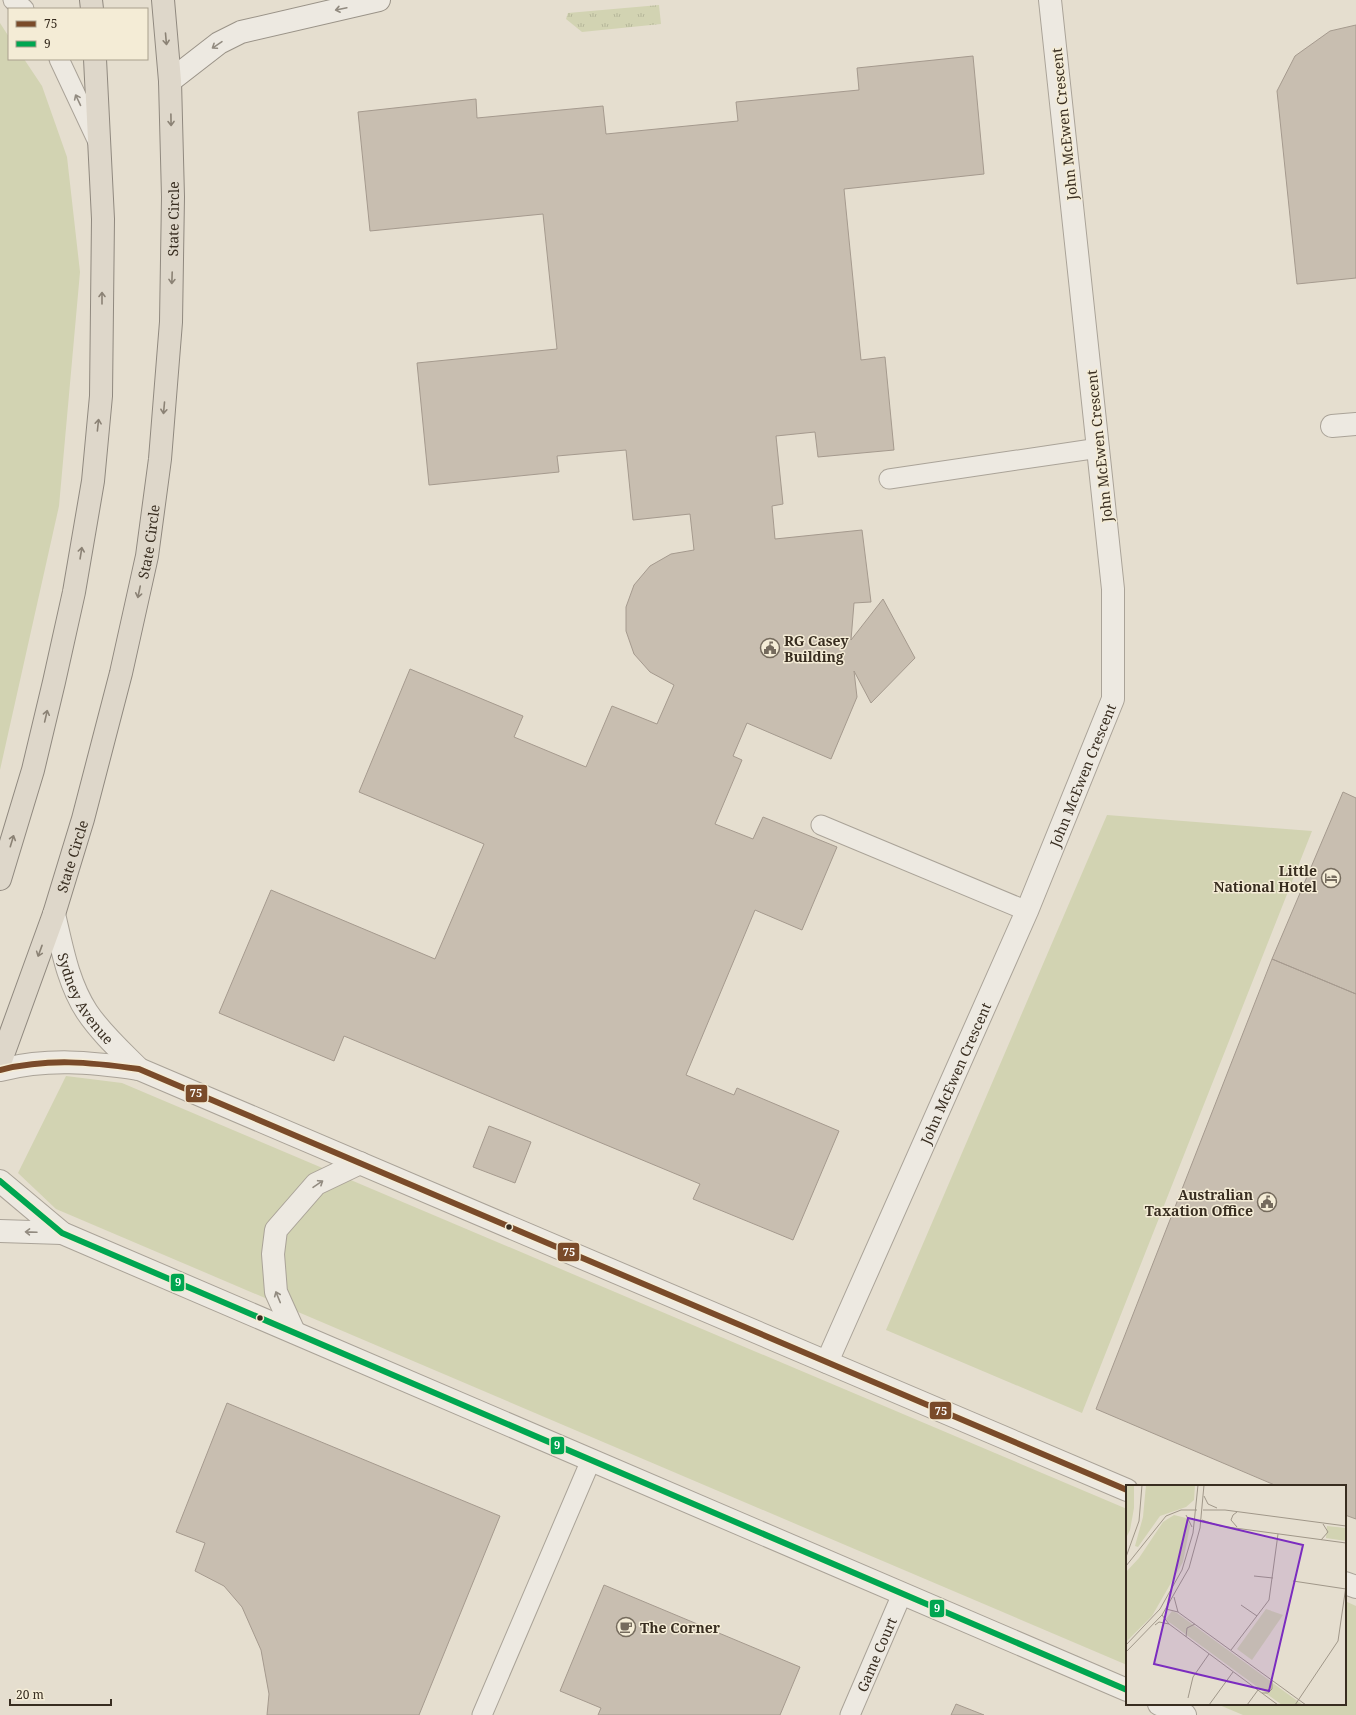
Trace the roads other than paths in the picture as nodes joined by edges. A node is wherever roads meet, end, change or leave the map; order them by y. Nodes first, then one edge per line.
1 (13, 0) edge
2 (163, 0) edge
3 (372, 0) edge
4 (379, 0) edge
5 (384, 0) edge
6 (1050, 0) edge
7 (23, 8) edge
8 (59, 60) edge
9 (95, 60) edge
10 (170, 81) junction
11 (101, 148) junction
12 (1356, 424) edge
13 (1332, 426) dead end
14 (1099, 448) junction
15 (889, 479) dead end
16 (821, 826) dead end
17 (0, 879) edge
18 (1027, 911) junction
19 (54, 914) junction
20 (0, 1063) edge
21 (139, 1069) junction
22 (0, 1070) edge
23 (360, 1163) junction
24 (0, 1181) edge
25 (0, 1231) edge
26 (62, 1233) junction
27 (294, 1332) junction
28 (827, 1362) junction
29 (591, 1460) junction
30 (1126, 1490) edge
31 (1346, 1583) edge
32 (1356, 1588) edge
33 (902, 1594) junction
34 (1126, 1690) edge
35 (1161, 1705) edge
36 (482, 1715) edge
37 (850, 1715) edge
38 (1185, 1715) edge

1 - 7 lane
2 -> 10 highway, State Circle
3 - 4 street
4 - 5 street
4 -> 10 street
6 - 14 street, John McEwen Crescent
11 -> 8 lane
9 - 11 highway
10 -> 19 highway, State Circle
17 -> 11 highway
12 - 13 street
14 - 15 lane
14 - 18 street, John McEwen Crescent
16 - 18 lane
18 - 28 street, John McEwen Crescent
19 -> 20 highway, State Circle
19 - 21 street, Sydney Avenue
21 - 22 street, Sydney Avenue
21 - 23 street, Sydney Avenue
27 -> 23 street
23 - 28 street, Sydney Avenue
24 - 26 street
26 -> 25 street
26 - 27 street
27 - 29 street
28 - 30 street, Sydney Avenue
29 - 33 street
29 - 36 lane
31 - 32 street
33 - 34 street
33 - 37 lane, Game Court
35 - 38 street

